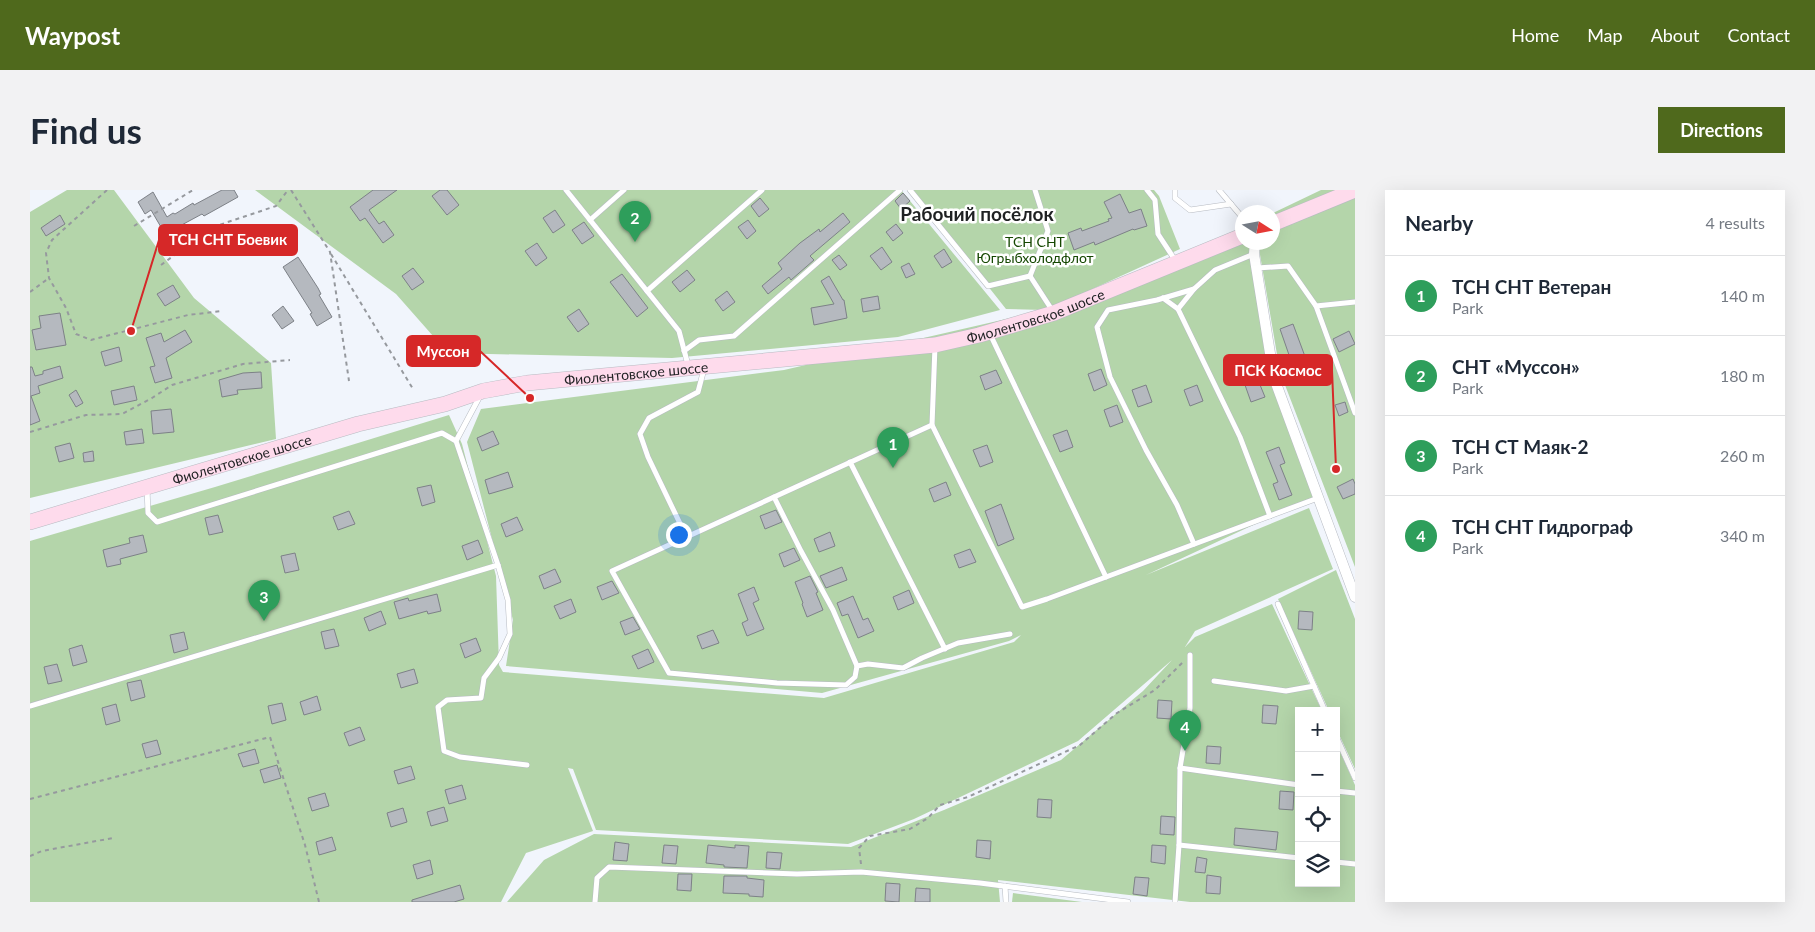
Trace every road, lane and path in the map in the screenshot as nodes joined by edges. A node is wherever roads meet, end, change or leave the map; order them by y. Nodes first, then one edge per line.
1 (107, 190) edge
2 (193, 190) edge
3 (290, 190) edge
4 (566, 190) edge
5 (624, 190) edge
6 (762, 190) edge
7 (900, 190) edge
8 (910, 190) edge
9 (1035, 190) edge
10 (1147, 190) edge
11 (1175, 190) edge
12 (1219, 190) edge
13 (1355, 190) edge
14 (1231, 204) junction
15 (1235, 209) edge
16 (590, 220) junction
17 (1280, 221) edge
18 (134, 226) dead end
19 (1235, 239) edge
20 (1254, 250) edge
21 (330, 252) junction
22 (1254, 254) junction
23 (1175, 260) dead end
24 (161, 265) dead end
25 (1256, 268) junction
26 (1030, 276) junction
27 (49, 278) junction
28 (1194, 289) junction
29 (30, 292) edge
30 (647, 292) junction
31 (1163, 298) junction
32 (1355, 302) edge
33 (1316, 306) junction
34 (1178, 309) junction
35 (222, 311) dead end
36 (1054, 313) junction
37 (989, 331) junction
38 (935, 345) junction
39 (684, 350) junction
40 (290, 360) dead end
41 (704, 367) junction
42 (688, 368) junction
43 (349, 381) dead end
44 (413, 389) dead end
45 (483, 390) junction
46 (1355, 413) edge
47 (932, 425) junction
48 (30, 432) edge
49 (456, 441) junction
50 (850, 462) junction
51 (147, 487) junction
52 (774, 497) junction
53 (1318, 498) junction
54 (1270, 516) junction
55 (30, 522) edge
56 (686, 536) junction
57 (1194, 544) junction
58 (498, 566) junction
59 (1106, 577) junction
60 (1355, 597) edge
61 (1278, 604) dead end
62 (1010, 634) dead end
63 (945, 648) junction
64 (1190, 655) joint
65 (857, 666) junction
66 (1214, 681) dead end
67 (1314, 686) junction
68 (30, 706) edge
69 (1323, 707) edge
70 (1340, 745) edge
71 (528, 765) dead end
72 (1180, 768) junction
73 (1355, 778) edge
74 (1295, 784) edge
75 (1340, 791) edge
76 (1355, 793) edge
77 (30, 799) edge
78 (113, 838) dead end
79 (1180, 845) junction
80 (30, 856) edge
81 (1295, 858) edge
82 (1340, 862) edge
83 (1355, 864) edge
84 (861, 872) junction
85 (1005, 886) junction
86 (319, 902) edge
87 (595, 902) edge
88 (1006, 902) edge
89 (1128, 902) edge
90 (1176, 902) edge

1 - 27 path
2 - 18 path
3 - 21 path
3 - 24 path
4 - 16 lane
5 - 16 lane
6 - 30 lane
7 - 39 lane
8 - 26 lane
9 - 26 lane
10 - 23 lane
11 - 14 lane
12 - 14 lane
13 - 17 main road
14 - 15 lane
16 - 30 lane
19 - 36 main road, Фиолентовское шоссе
20 - 22 street
21 - 43 path
21 - 44 path
22 - 25 street
22 - 28 lane
25 - 33 lane
25 - 53 street
26 - 36 lane
27 - 29 path
27 - 35 path
28 - 31 lane
28 - 34 lane
30 - 39 lane
31 - 34 lane
31 - 57 lane
32 - 33 lane
33 - 46 lane
34 - 54 lane
36 - 37 main road, Фиолентовское шоссе
37 - 38 main road, Фиолентовское шоссе
37 - 59 lane
38 - 41 main road, Фиолентовское шоссе
38 - 47 lane
39 - 42 lane
40 - 48 path
41 - 42 main road, Фиолентовское шоссе
41 - 56 lane
42 - 45 main road, Фиолентовское шоссе
45 - 49 lane
45 - 51 main road, Фиолентовское шоссе
47 - 50 lane
47 - 59 lane
49 - 51 lane
49 - 58 lane
50 - 52 lane
50 - 63 lane
51 - 55 main road, Фиолентовское шоссе
52 - 56 lane
52 - 65 lane
53 - 54 lane
53 - 60 street
54 - 57 lane
56 - 65 lane
57 - 59 lane
58 - 68 lane
58 - 71 lane
61 - 67 lane
62 - 63 lane
63 - 65 lane
64 - 72 lane
64 - 84 path
66 - 67 lane
67 - 69 lane
70 - 73 lane
72 - 74 lane
72 - 79 lane
75 - 76 lane
77 - 86 path
78 - 80 path
79 - 81 lane
79 - 90 lane
82 - 83 lane
84 - 85 lane
84 - 87 lane
85 - 88 lane
85 - 89 lane

